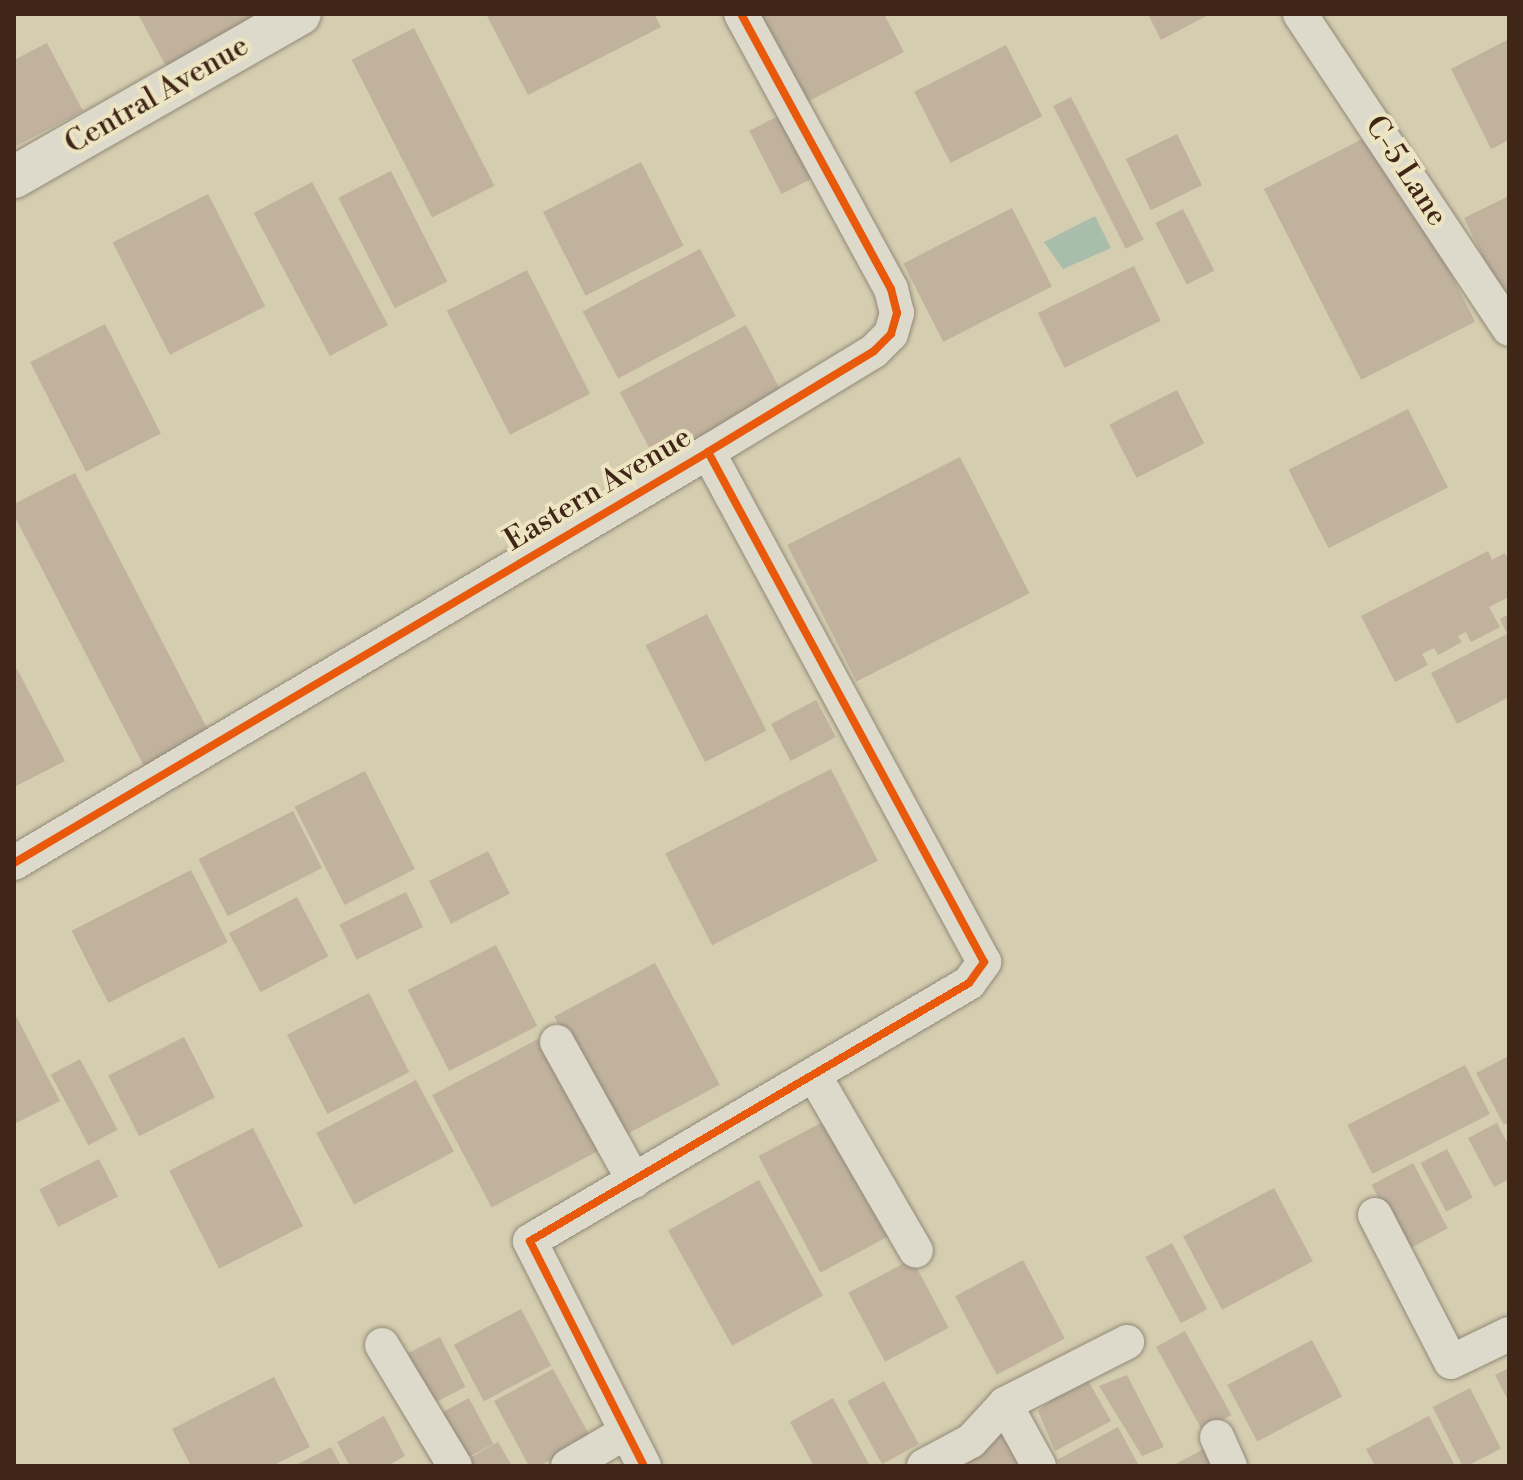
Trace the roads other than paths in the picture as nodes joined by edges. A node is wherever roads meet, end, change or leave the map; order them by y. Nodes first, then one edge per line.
1 (300, 14) edge
2 (741, 14) edge
3 (1300, 14) edge
4 (14, 177) edge
5 (1509, 329) edge
6 (708, 452) junction
7 (14, 863) edge
8 (557, 1042) dead end
9 (814, 1075) junction
10 (634, 1181) junction
11 (1375, 1215) dead end
12 (916, 1251) dead end
13 (1509, 1334) edge
14 (1127, 1342) dead end
15 (382, 1345) dead end
16 (1005, 1404) junction
17 (626, 1432) junction
18 (455, 1466) edge
19 (568, 1466) edge
20 (644, 1466) edge
21 (924, 1466) edge
22 (1039, 1466) edge

1 - 4 street, Central Avenue
2 - 6 street, Eastern Avenue
3 - 5 street, C-5 Lane
6 - 7 street, Eastern Avenue
6 - 9 street
8 - 10 street
9 - 10 street
9 - 12 street
10 - 17 street
11 - 13 street
14 - 16 street
15 - 18 street
16 - 21 street
16 - 22 street
17 - 19 street
17 - 20 street

